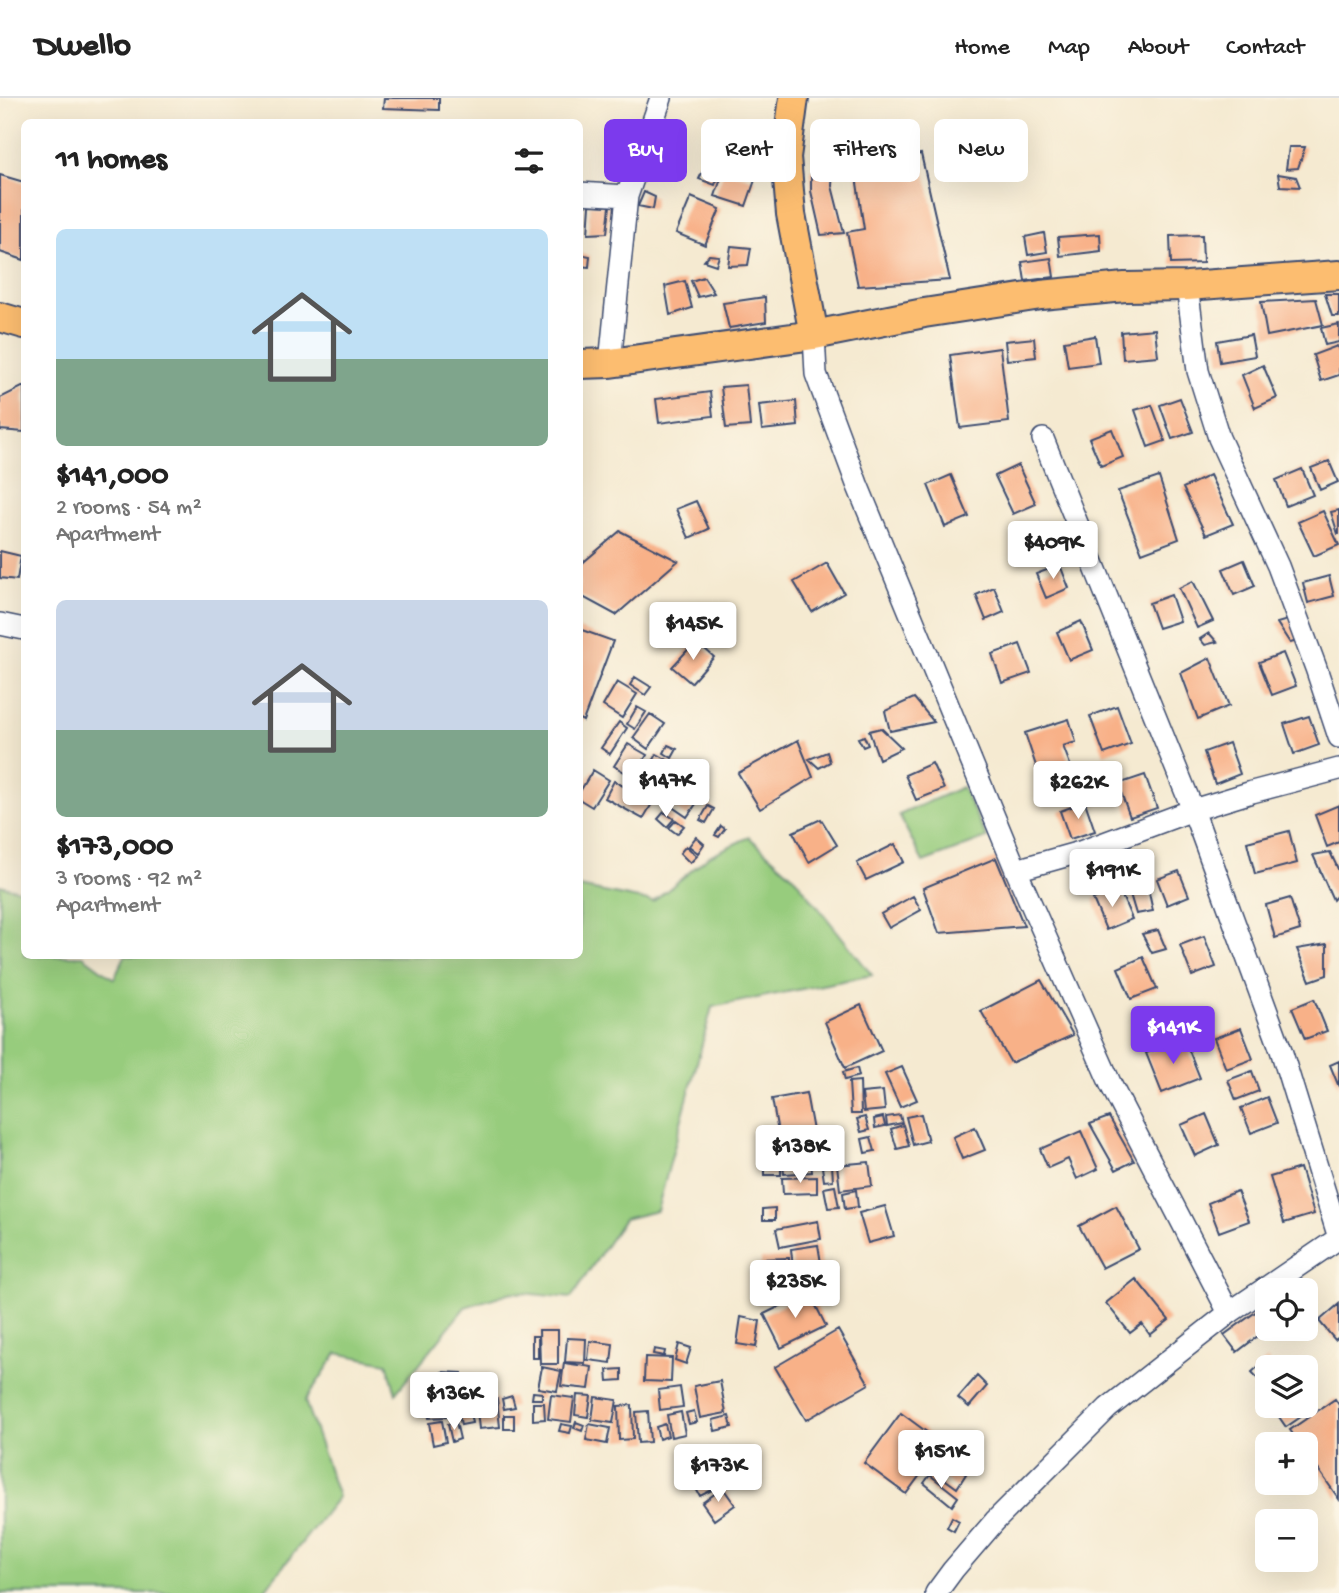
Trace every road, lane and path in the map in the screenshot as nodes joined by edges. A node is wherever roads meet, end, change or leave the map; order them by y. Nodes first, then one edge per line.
1 (661, 98) edge
2 (793, 98) edge
3 (583, 192) edge
4 (627, 196) junction
5 (1339, 275) edge
6 (1187, 286) junction
7 (0, 317) edge
8 (21, 323) edge
9 (814, 335) junction
10 (610, 363) junction
11 (583, 364) edge
12 (1043, 439) dead end
13 (0, 624) edge
14 (21, 628) edge
15 (1339, 737) edge
16 (1339, 769) edge
17 (1193, 810) junction
18 (1016, 870) junction
19 (1339, 1238) edge
20 (1229, 1313) junction
21 (936, 1593) edge

1 - 4 street
2 - 9 main road
3 - 4 street
4 - 10 street
5 - 6 main road
6 - 9 main road
6 - 15 street
7 - 8 main road
9 - 10 main road
9 - 18 street
10 - 11 main road
12 - 17 street
13 - 14 street
16 - 17 street
17 - 18 street
17 - 19 street
18 - 20 street
19 - 20 street
20 - 21 street

